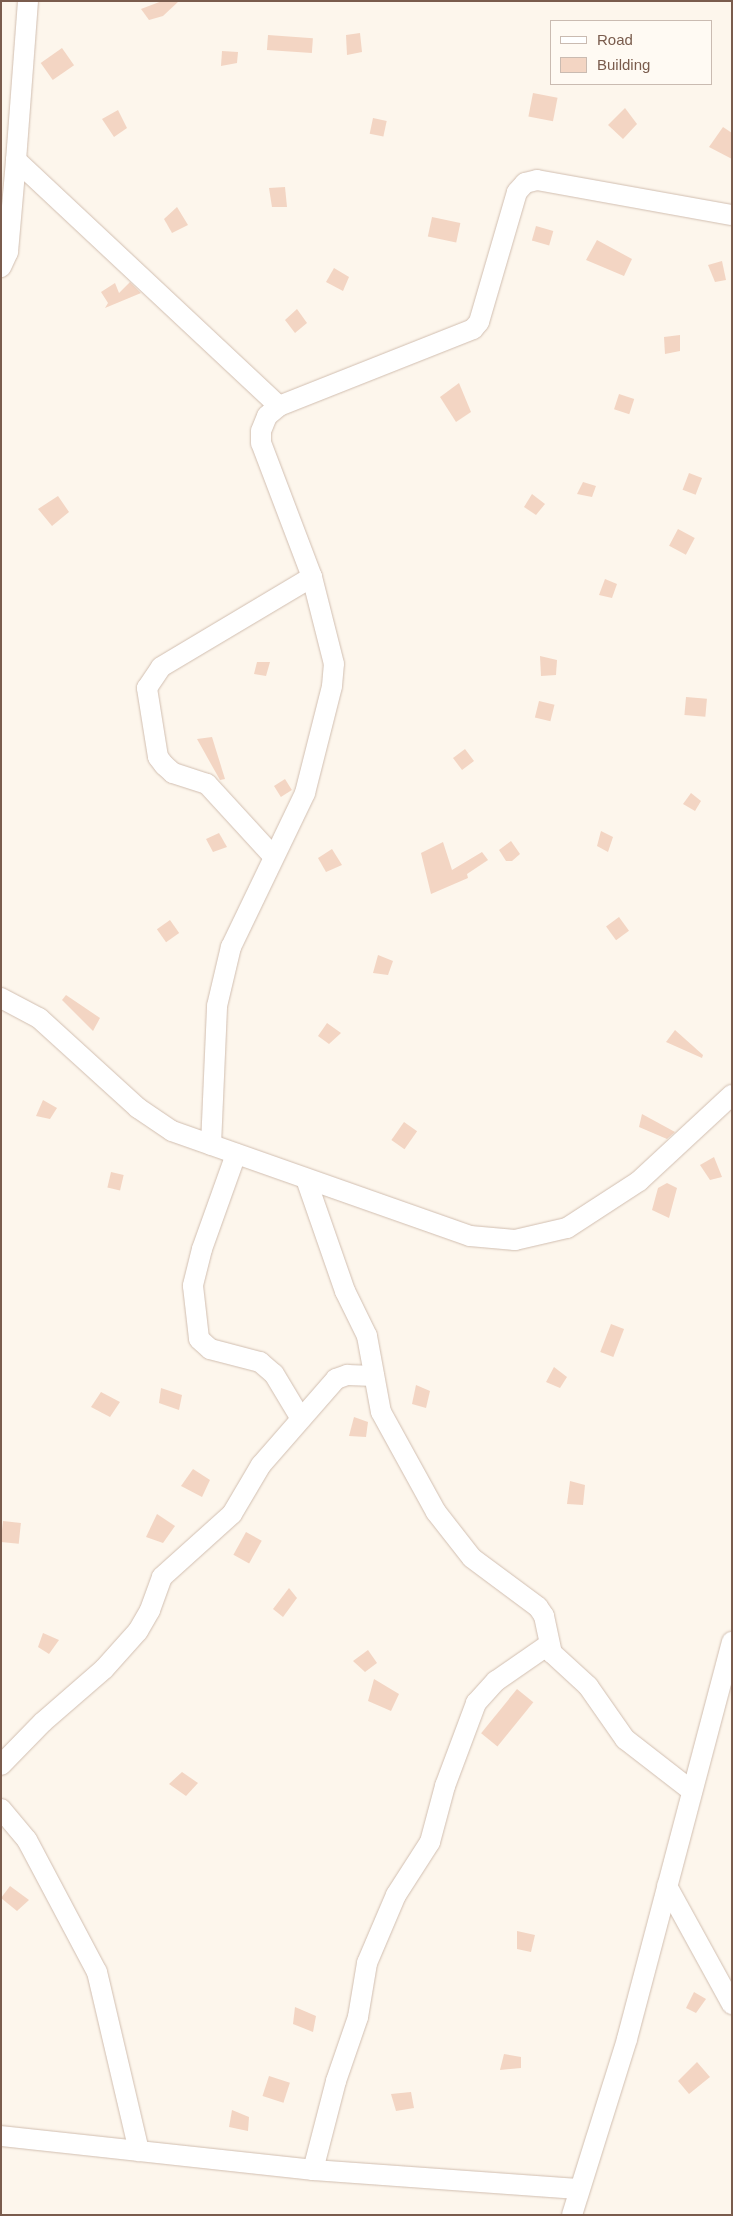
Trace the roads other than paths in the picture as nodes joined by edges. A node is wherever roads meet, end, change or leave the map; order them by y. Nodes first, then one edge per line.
1 (28, 1) edge
2 (16, 160) junction
3 (732, 215) edge
4 (1, 267) edge
5 (279, 406) junction
6 (312, 577) junction
7 (273, 856) junction
8 (1, 998) edge
9 (732, 1094) edge
10 (210, 1145) junction
11 (236, 1154) junction
12 (306, 1179) junction
13 (374, 1376) junction
14 (301, 1419) junction
15 (732, 1642) edge
16 (548, 1645) junction
17 (1, 1765) edge
18 (692, 1791) junction
19 (1, 1809) edge
20 (667, 1886) junction
21 (732, 2004) edge
22 (1, 2136) edge
23 (139, 2151) junction
24 (313, 2170) junction
25 (578, 2189) junction
26 (572, 2215) edge

1 - 2 street
2 - 4 street
2 - 5 street
3 - 5 street
5 - 6 street
6 - 7 street
6 - 7 street
7 - 10 street
8 - 10 street
9 - 12 street
10 - 11 street
11 - 12 street
11 - 14 street
12 - 13 street
13 - 14 street
13 - 16 street
14 - 17 street
15 - 18 street
16 - 18 street
16 - 24 street
18 - 20 street
19 - 23 street
20 - 21 street
20 - 25 street
22 - 23 street
23 - 24 street
24 - 25 street
25 - 26 street

